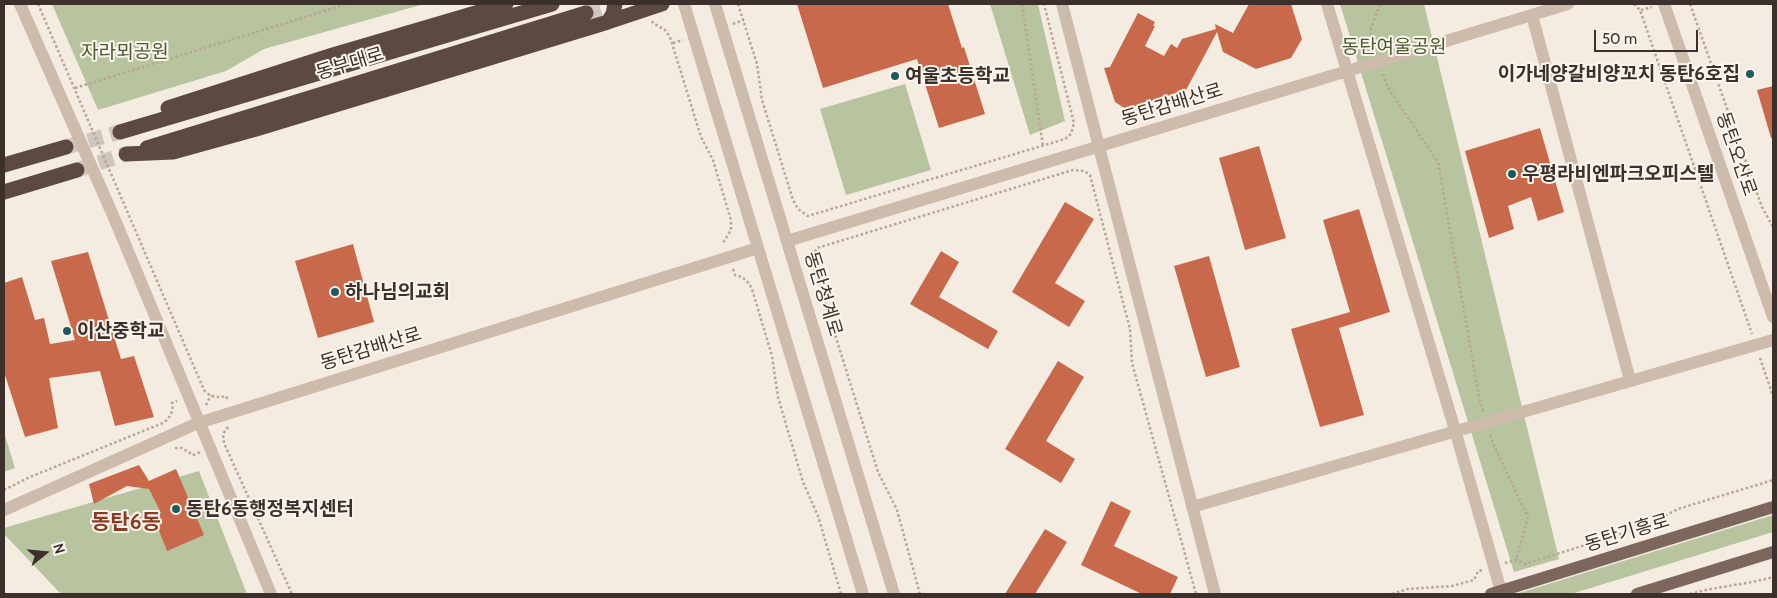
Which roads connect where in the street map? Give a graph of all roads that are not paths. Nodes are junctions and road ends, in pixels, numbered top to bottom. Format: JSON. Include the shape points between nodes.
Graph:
{"nodes":[{"id":1,"x":20,"y":4,"type":"edge"},
{"id":2,"x":506,"y":4,"type":"edge"},
{"id":3,"x":552,"y":4,"type":"edge"},
{"id":4,"x":615,"y":4,"type":"edge"},
{"id":5,"x":662,"y":4,"type":"edge"},
{"id":6,"x":684,"y":4,"type":"edge"},
{"id":7,"x":716,"y":4,"type":"edge"},
{"id":8,"x":1062,"y":4,"type":"edge"},
{"id":9,"x":1327,"y":4,"type":"edge"},
{"id":10,"x":1568,"y":4,"type":"edge"},
{"id":11,"x":1664,"y":4,"type":"edge"},
{"id":12,"x":586,"y":13,"type":"tunnel mouth"},
{"id":13,"x":1532,"y":15,"type":"junction"},
{"id":14,"x":608,"y":22,"type":"junction"},
{"id":15,"x":1347,"y":71,"type":"junction"},
{"id":16,"x":1099,"y":147,"type":"junction"},
{"id":17,"x":66,"y":148,"type":"tunnel mouth"},
{"id":18,"x":4,"y":165,"type":"edge"},
{"id":19,"x":77,"y":170,"type":"tunnel mouth"},
{"id":20,"x":4,"y":192,"type":"edge"},
{"id":21,"x":787,"y":241,"type":"junction"},
{"id":22,"x":758,"y":248,"type":"junction"},
{"id":23,"x":1773,"y":317,"type":"edge"},
{"id":24,"x":1773,"y":340,"type":"edge"},
{"id":25,"x":1630,"y":380,"type":"junction"},
{"id":26,"x":198,"y":422,"type":"junction"},
{"id":27,"x":1455,"y":430,"type":"junction"},
{"id":28,"x":1192,"y":507,"type":"junction"},
{"id":29,"x":1773,"y":507,"type":"edge"},
{"id":30,"x":4,"y":510,"type":"edge"},
{"id":31,"x":1773,"y":552,"type":"edge"},
{"id":32,"x":1496,"y":593,"type":"edge"},
{"id":33,"x":271,"y":594,"type":"edge"},
{"id":34,"x":863,"y":594,"type":"edge"},
{"id":35,"x":894,"y":594,"type":"edge"},
{"id":36,"x":1215,"y":594,"type":"edge"},
{"id":37,"x":1637,"y":594,"type":"edge"}],
"edges":[{"from":1,"to":26,"type":"street"},
{"from":2,"to":3,"type":"highway","name":"동부대로","via":[[242,83],[164,109],[120,132]]},
{"from":4,"to":14,"type":"highway"},
{"from":5,"to":14,"type":"highway"},
{"from":6,"to":22,"type":"street"},
{"from":7,"to":21,"type":"street","name":"동탄청계로"},
{"from":8,"to":16,"type":"street"},
{"from":9,"to":15,"type":"street"},
{"from":10,"to":13,"type":"street","name":"동탄감배산로"},
{"from":11,"to":23,"type":"street","name":"동탄오산로"},
{"from":12,"to":14,"type":"highway","name":"동부대로","via":[[126,154],[173,152]]},
{"from":13,"to":15,"type":"street","name":"동탄감배산로"},
{"from":13,"to":25,"type":"street"},
{"from":15,"to":16,"type":"street","name":"동탄감배산로"},
{"from":15,"to":27,"type":"street"},
{"from":16,"to":21,"type":"street","name":"동탄감배산로"},
{"from":16,"to":28,"type":"street"},
{"from":17,"to":18,"type":"highway"},
{"from":19,"to":20,"type":"highway"},
{"from":21,"to":35,"type":"street","name":"동탄청계로"},
{"from":22,"to":26,"type":"street","name":"동탄감배산로"},
{"from":22,"to":34,"type":"street"},
{"from":24,"to":25,"type":"street"},
{"from":25,"to":27,"type":"street"},
{"from":26,"to":30,"type":"street","name":"동탄감배산로"},
{"from":26,"to":33,"type":"street"},
{"from":27,"to":28,"type":"street"},
{"from":27,"to":32,"type":"street"},
{"from":28,"to":36,"type":"street"},
{"from":29,"to":32,"type":"main road","name":"동탄기흥로"},
{"from":31,"to":37,"type":"main road"}]}
